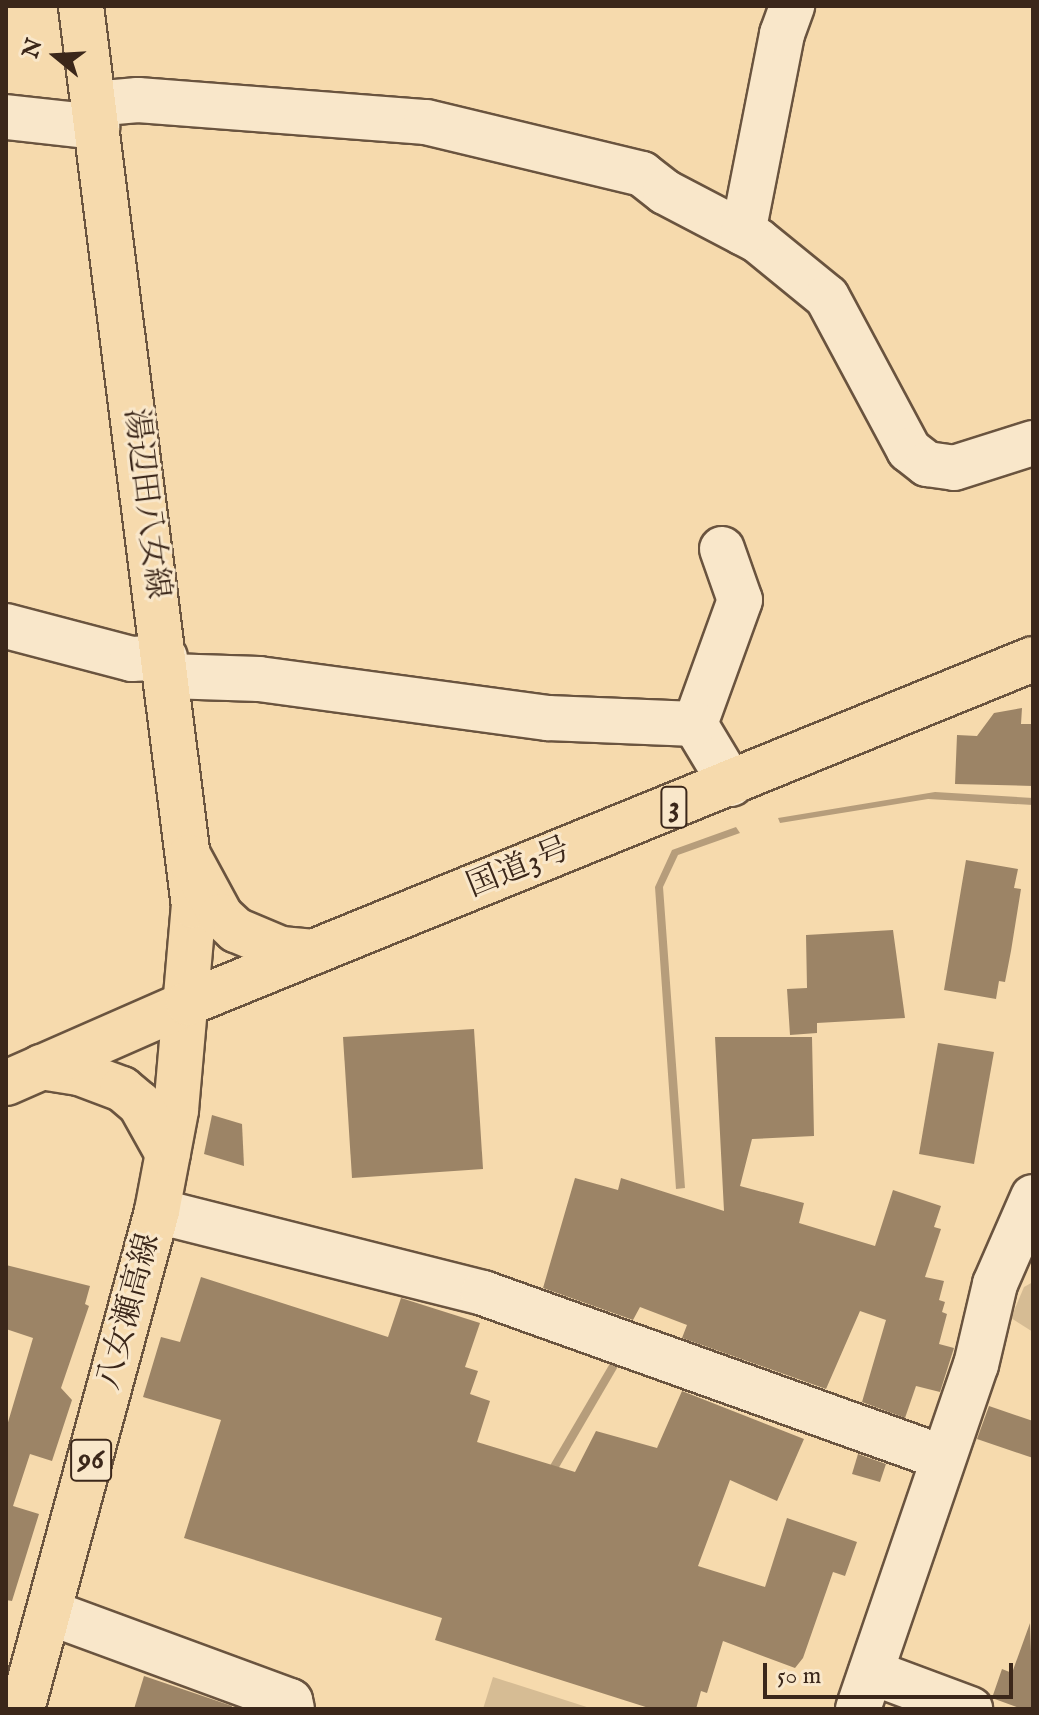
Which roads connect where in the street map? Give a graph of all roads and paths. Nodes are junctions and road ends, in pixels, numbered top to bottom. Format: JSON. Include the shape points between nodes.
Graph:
{"nodes":[{"id":1,"x":81,"y":6,"type":"edge"},
{"id":2,"x":792,"y":6,"type":"edge"},
{"id":3,"x":95,"y":116,"type":"junction"},
{"id":4,"x":6,"y":117,"type":"edge"},
{"id":5,"x":743,"y":233,"type":"junction"},
{"id":6,"x":1033,"y":443,"type":"edge"},
{"id":7,"x":722,"y":549,"type":"dead end"},
{"id":8,"x":6,"y":626,"type":"edge"},
{"id":9,"x":1033,"y":659,"type":"edge"},
{"id":10,"x":166,"y":666,"type":"junction"},
{"id":11,"x":695,"y":724,"type":"junction"},
{"id":12,"x":731,"y":784,"type":"junction"},
{"id":13,"x":189,"y":857,"type":"junction"},
{"id":14,"x":314,"y":952,"type":"junction"},
{"id":15,"x":188,"y":1003,"type":"junction"},
{"id":16,"x":24,"y":1075,"type":"edge"},
{"id":17,"x":168,"y":1154,"type":"junction"},
{"id":18,"x":1032,"y":1204,"type":"edge"},
{"id":19,"x":157,"y":1211,"type":"junction"},
{"id":20,"x":943,"y":1458,"type":"junction"},
{"id":21,"x":51,"y":1613,"type":"junction"},
{"id":22,"x":865,"y":1690,"type":"edge"},
{"id":23,"x":22,"y":1709,"type":"edge"},
{"id":24,"x":292,"y":1709,"type":"edge"},
{"id":25,"x":970,"y":1709,"type":"edge"}],
"edges":[{"from":1,"to":3,"type":"main road","name":"湯辺田八女線"},
{"from":2,"to":5,"type":"street"},
{"from":3,"to":4,"type":"street"},
{"from":3,"to":5,"type":"street","via":[[138,100],[426,122],[642,174]]},
{"from":3,"to":10,"type":"main road","name":"湯辺田八女線"},
{"from":5,"to":6,"type":"street","via":[[827,297],[909,450],[927,464],[954,468]]},
{"from":7,"to":11,"type":"street","via":[[740,600]]},
{"from":8,"to":10,"type":"street"},
{"from":9,"to":12,"type":"main road","name":"国道3号","number":"3"},
{"from":10,"to":11,"type":"street","via":[[548,718]]},
{"from":10,"to":13,"type":"main road","name":"湯辺田八女線"},
{"from":11,"to":12,"type":"street"},
{"from":12,"to":14,"type":"main road","name":"国道3号","number":"3"},
{"from":13,"to":14,"type":"main road","via":[[221,916],[236,930],[281,949]]},
{"from":13,"to":15,"type":"main road","name":"湯辺田八女線","via":[[194,906]]},
{"from":14,"to":15,"type":"main road","name":"国道3号","number":"3"},
{"from":15,"to":16,"type":"main road","name":"国道3号","number":"3"},
{"from":15,"to":17,"type":"main road","name":"八女瀬高線","number":"96"},
{"from":16,"to":17,"type":"main road","via":[[79,1073],[122,1089],[145,1111]]},
{"from":17,"to":19,"type":"main road","name":"八女瀬高線","number":"96"},
{"from":18,"to":20,"type":"street","via":[[995,1284],[976,1365]]},
{"from":19,"to":20,"type":"street","via":[[483,1293]]},
{"from":19,"to":21,"type":"main road","name":"八女瀬高線","number":"96"},
{"from":20,"to":22,"type":"street"},
{"from":21,"to":23,"type":"main road","name":"八女瀬高線","number":"96"},
{"from":21,"to":24,"type":"street","via":[[290,1701]]},
{"from":22,"to":25,"type":"street"}]}
